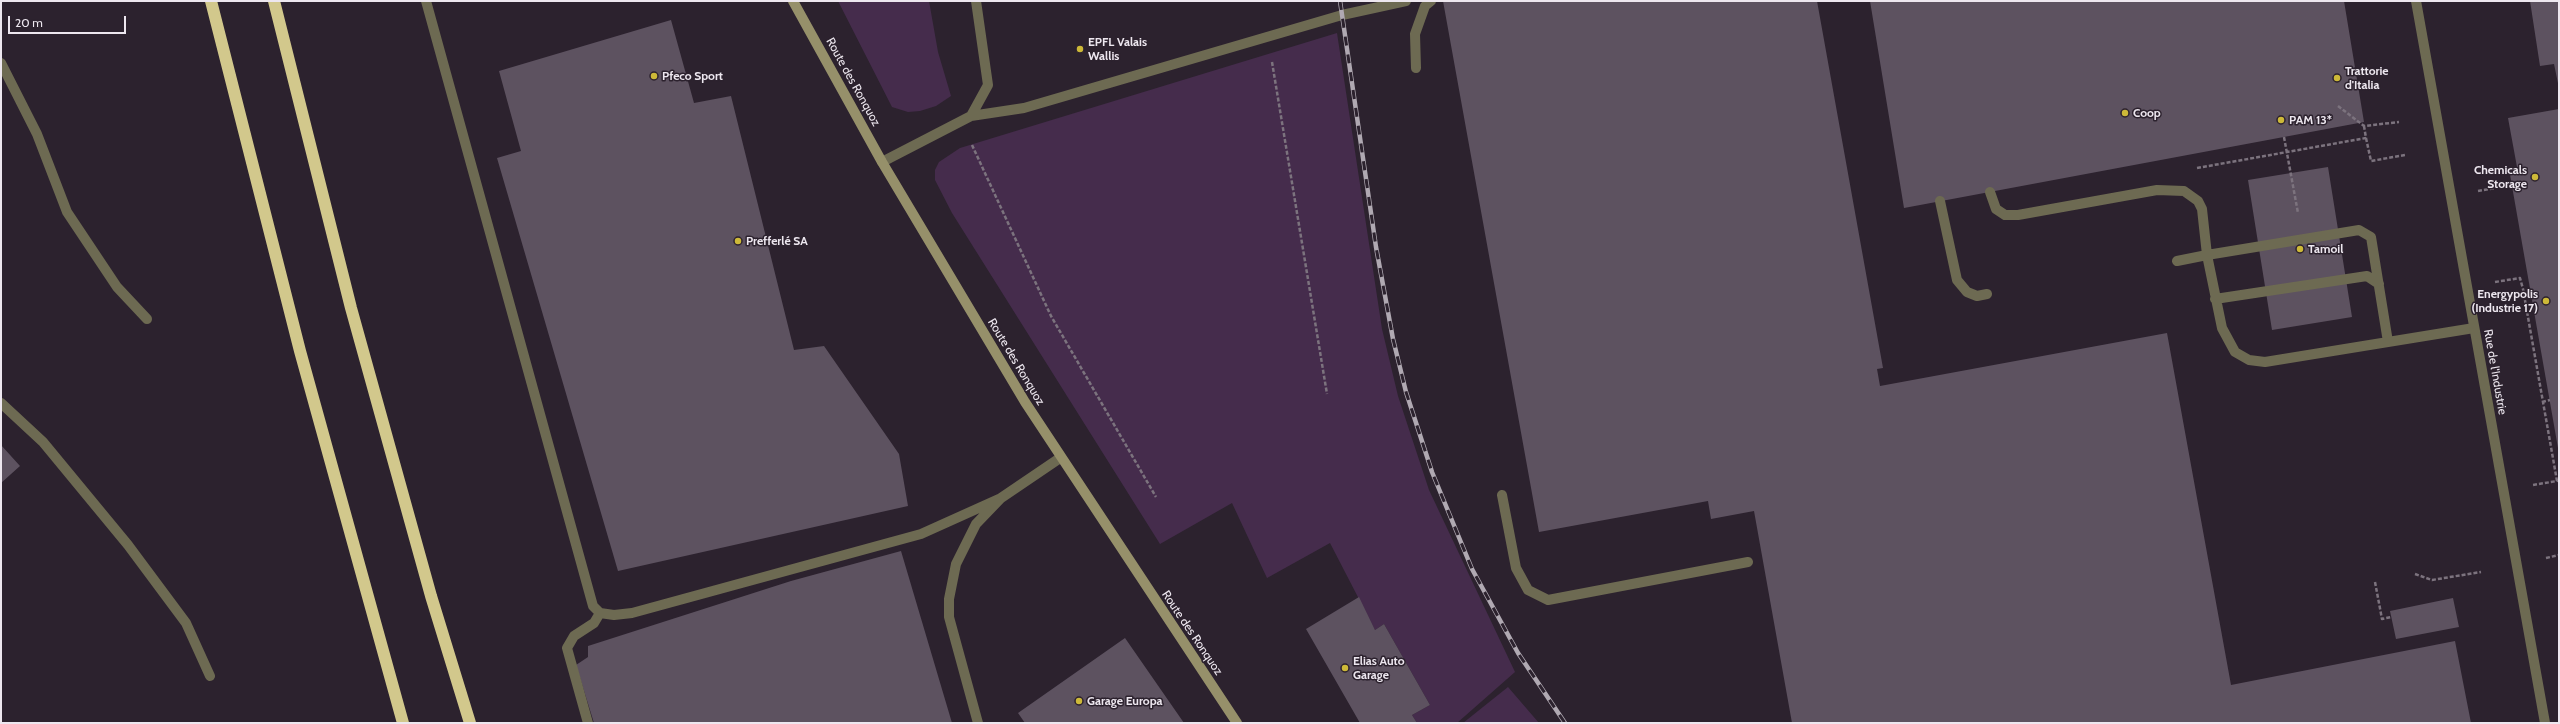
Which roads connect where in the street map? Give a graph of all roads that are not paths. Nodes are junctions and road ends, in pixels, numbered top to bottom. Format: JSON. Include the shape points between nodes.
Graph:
{"nodes":[{"id":1,"x":211,"y":1,"type":"edge"},
{"id":2,"x":274,"y":1,"type":"edge"},
{"id":3,"x":426,"y":1,"type":"edge"},
{"id":4,"x":793,"y":1,"type":"edge"},
{"id":5,"x":976,"y":1,"type":"edge"},
{"id":6,"x":1406,"y":1,"type":"edge"},
{"id":7,"x":1431,"y":1,"type":"edge"},
{"id":8,"x":2416,"y":1,"type":"edge"},
{"id":9,"x":1,"y":63,"type":"edge"},
{"id":10,"x":1416,"y":68,"type":"dead end"},
{"id":11,"x":971,"y":116,"type":"junction"},
{"id":12,"x":882,"y":162,"type":"junction"},
{"id":13,"x":1990,"y":192,"type":"dead end"},
{"id":14,"x":1940,"y":201,"type":"dead end"},
{"id":15,"x":2207,"y":255,"type":"junction"},
{"id":16,"x":2177,"y":262,"type":"dead end"},
{"id":17,"x":2379,"y":284,"type":"junction"},
{"id":18,"x":1987,"y":294,"type":"dead end"},
{"id":19,"x":2215,"y":299,"type":"junction"},
{"id":20,"x":147,"y":319,"type":"dead end"},
{"id":21,"x":2474,"y":328,"type":"junction"},
{"id":22,"x":2388,"y":342,"type":"junction"},
{"id":23,"x":1,"y":403,"type":"edge"},
{"id":24,"x":1060,"y":458,"type":"junction"},
{"id":25,"x":1502,"y":495,"type":"dead end"},
{"id":26,"x":1001,"y":498,"type":"junction"},
{"id":27,"x":1748,"y":562,"type":"dead end"},
{"id":28,"x":600,"y":613,"type":"junction"},
{"id":29,"x":210,"y":676,"type":"dead end"},
{"id":30,"x":403,"y":723,"type":"edge"},
{"id":31,"x":470,"y":723,"type":"edge"},
{"id":32,"x":588,"y":723,"type":"edge"},
{"id":33,"x":978,"y":723,"type":"edge"},
{"id":34,"x":1237,"y":723,"type":"edge"},
{"id":35,"x":2545,"y":723,"type":"edge"}],
"edges":[{"from":1,"to":30,"type":"highway","via":[[300,351]]},
{"from":2,"to":31,"type":"highway","via":[[351,308],[431,596]]},
{"from":3,"to":28,"type":"street","via":[[593,606]]},
{"from":4,"to":12,"type":"street","name":"Route des Ronquoz"},
{"from":5,"to":11,"type":"street","via":[[988,85]]},
{"from":6,"to":11,"type":"street","via":[[1342,15],[1024,108]]},
{"from":7,"to":10,"type":"street","via":[[1425,6],[1414,34]]},
{"from":8,"to":21,"type":"street","name":"Rue de l'Industrie"},
{"from":9,"to":20,"type":"street","via":[[37,134],[67,212],[117,287]]},
{"from":11,"to":12,"type":"street"},
{"from":12,"to":24,"type":"street","name":"Route des Ronquoz"},
{"from":13,"to":15,"type":"street","via":[[1996,209],[2005,215],[2018,215],[2158,190],[2184,191],[2198,201],[2202,209]]},
{"from":14,"to":18,"type":"street","via":[[1957,280],[1966,292],[1977,296]]},
{"from":15,"to":16,"type":"street"},
{"from":15,"to":17,"type":"street","via":[[2359,230],[2371,237]]},
{"from":15,"to":19,"type":"street"},
{"from":17,"to":19,"type":"street","via":[[2368,276]]},
{"from":17,"to":22,"type":"street"},
{"from":19,"to":22,"type":"street","via":[[2222,328],[2229,343],[2235,352],[2249,360],[2265,362]]},
{"from":21,"to":22,"type":"street"},
{"from":21,"to":35,"type":"street","name":"Rue de l'Industrie"},
{"from":23,"to":29,"type":"street","via":[[43,442],[128,545],[186,623]]},
{"from":24,"to":26,"type":"street"},
{"from":24,"to":34,"type":"street","name":"Route des Ronquoz"},
{"from":25,"to":27,"type":"street","via":[[1516,568],[1528,590],[1548,600]]},
{"from":26,"to":28,"type":"street","via":[[921,534],[632,613]]},
{"from":26,"to":33,"type":"street","via":[[973,531],[956,564],[949,599],[949,617]]},
{"from":28,"to":32,"type":"street","via":[[594,623],[574,636],[567,648]]}]}
